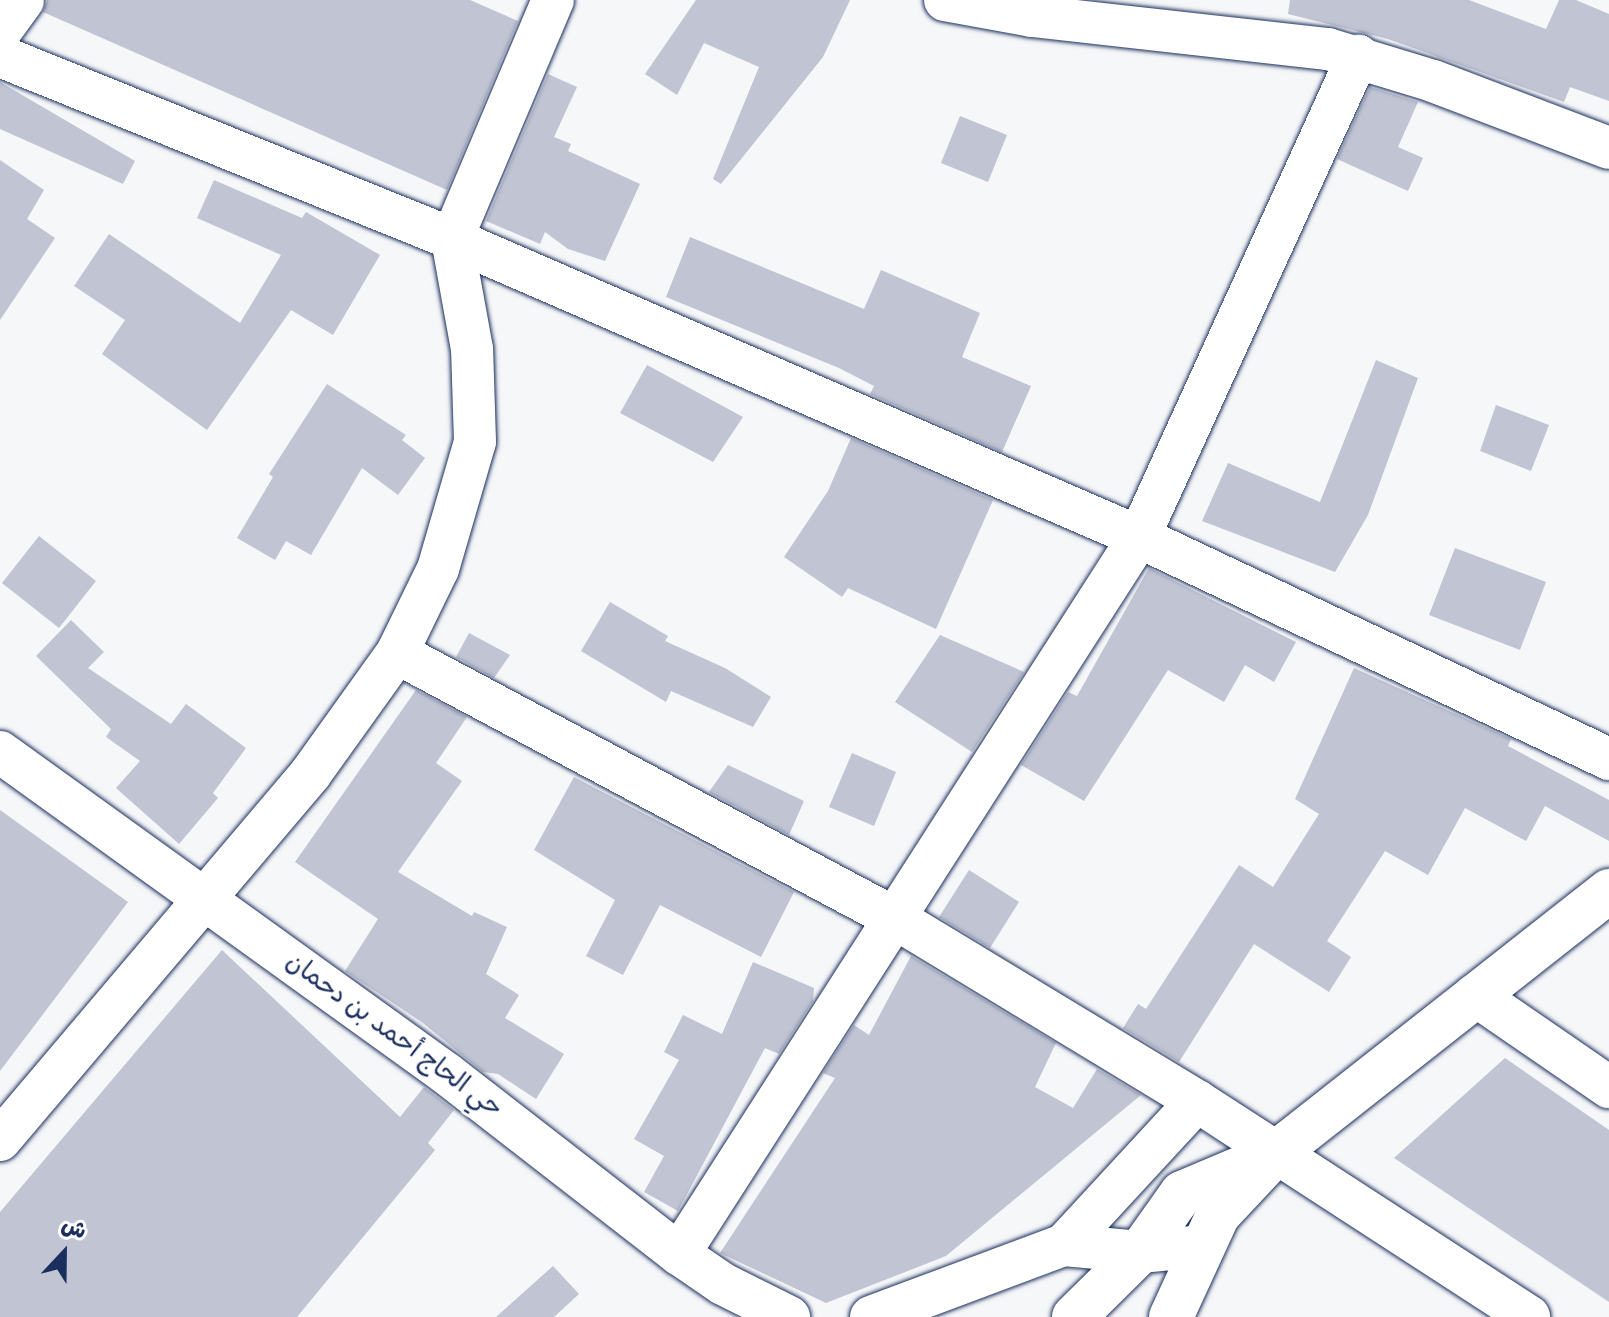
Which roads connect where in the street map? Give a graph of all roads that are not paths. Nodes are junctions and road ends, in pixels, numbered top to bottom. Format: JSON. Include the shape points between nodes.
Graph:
{"nodes":[{"id":1,"x":23,"y":0,"type":"edge"},
{"id":2,"x":945,"y":0,"type":"edge"},
{"id":3,"x":540,"y":4,"type":"edge"},
{"id":4,"x":0,"y":32,"type":"edge"},
{"id":5,"x":0,"y":56,"type":"edge"},
{"id":6,"x":1358,"y":56,"type":"junction"},
{"id":7,"x":1609,"y":148,"type":"edge"},
{"id":8,"x":452,"y":239,"type":"junction"},
{"id":9,"x":1139,"y":537,"type":"junction"},
{"id":10,"x":397,"y":653,"type":"junction"},
{"id":11,"x":0,"y":752,"type":"edge"},
{"id":12,"x":1609,"y":759,"type":"edge"},
{"id":13,"x":1609,"y":891,"type":"edge"},
{"id":14,"x":206,"y":899,"type":"junction"},
{"id":15,"x":898,"y":920,"type":"junction"},
{"id":16,"x":1475,"y":995,"type":"junction"},
{"id":17,"x":1609,"y":1087,"type":"edge"},
{"id":18,"x":1197,"y":1101,"type":"junction"},
{"id":19,"x":0,"y":1140,"type":"edge"},
{"id":20,"x":1276,"y":1153,"type":"junction"},
{"id":21,"x":1064,"y":1245,"type":"junction"},
{"id":22,"x":1202,"y":1246,"type":"junction"},
{"id":23,"x":1140,"y":1252,"type":"junction"},
{"id":24,"x":679,"y":1254,"type":"junction"},
{"id":25,"x":789,"y":1317,"type":"edge"},
{"id":26,"x":871,"y":1317,"type":"edge"},
{"id":27,"x":1074,"y":1317,"type":"edge"},
{"id":28,"x":1171,"y":1317,"type":"edge"},
{"id":29,"x":1529,"y":1317,"type":"edge"}],
"edges":[{"from":1,"to":4,"type":"street"},
{"from":2,"to":6,"type":"street","via":[[1032,16],[1281,42]]},
{"from":3,"to":8,"type":"street"},
{"from":5,"to":8,"type":"street"},
{"from":6,"to":7,"type":"street"},
{"from":6,"to":9,"type":"street"},
{"from":8,"to":9,"type":"street"},
{"from":8,"to":10,"type":"street","via":[[472,349],[475,442],[438,569]]},
{"from":9,"to":12,"type":"street"},
{"from":9,"to":15,"type":"street"},
{"from":10,"to":14,"type":"street","via":[[311,773]]},
{"from":10,"to":15,"type":"street"},
{"from":11,"to":14,"type":"street","name":"حي الحاج أحمد بن دحمان"},
{"from":13,"to":16,"type":"street"},
{"from":14,"to":19,"type":"street"},
{"from":14,"to":24,"type":"street","name":"حي الحاج أحمد بن دحمان","via":[[447,1074]]},
{"from":15,"to":18,"type":"street"},
{"from":15,"to":24,"type":"street"},
{"from":16,"to":17,"type":"street"},
{"from":16,"to":20,"type":"street"},
{"from":18,"to":20,"type":"street"},
{"from":18,"to":21,"type":"street"},
{"from":20,"to":22,"type":"street","via":[[1218,1215]]},
{"from":20,"to":23,"type":"street","via":[[1182,1193]]},
{"from":20,"to":29,"type":"street"},
{"from":21,"to":23,"type":"street"},
{"from":21,"to":26,"type":"street"},
{"from":22,"to":23,"type":"street"},
{"from":22,"to":28,"type":"street"},
{"from":23,"to":27,"type":"street"},
{"from":24,"to":25,"type":"street","name":"حي الحاج أحمد بن دحمان","via":[[723,1284]]}]}
